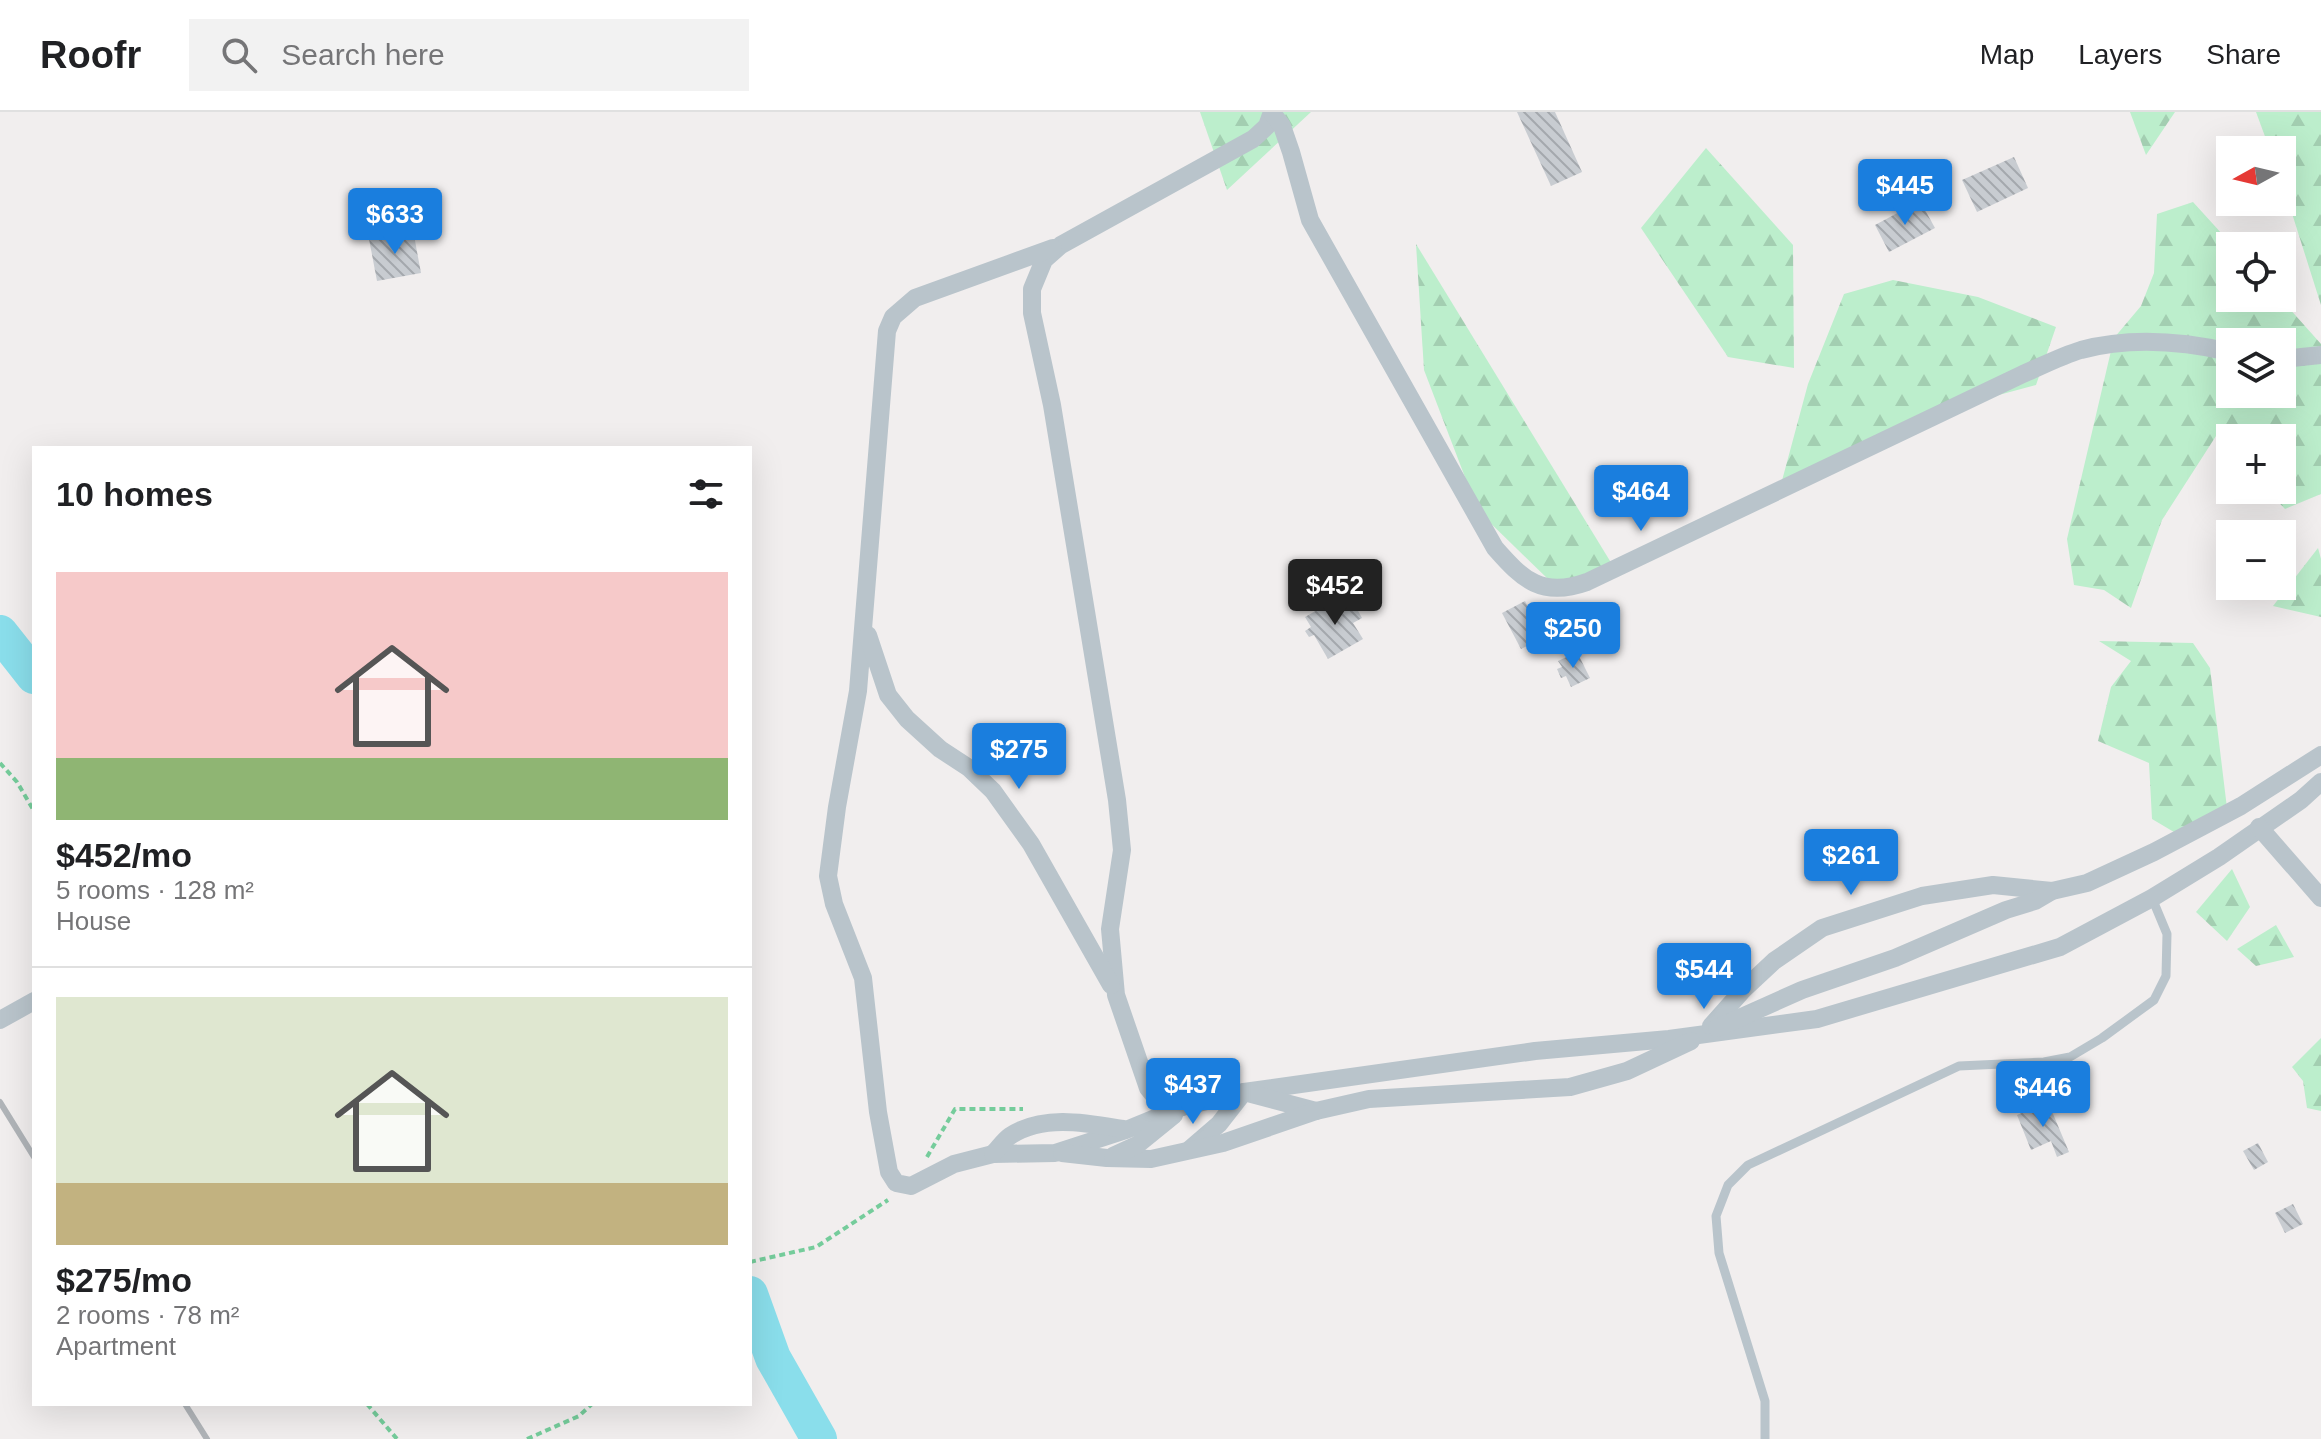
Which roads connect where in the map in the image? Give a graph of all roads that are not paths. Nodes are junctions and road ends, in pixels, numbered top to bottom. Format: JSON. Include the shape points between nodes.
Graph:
{"nodes":[{"id":1,"x":1272,"y":113,"type":"edge"},
{"id":2,"x":1061,"y":245,"type":"junction"},
{"id":3,"x":2216,"y":349,"type":"edge"},
{"id":4,"x":2321,"y":355,"type":"edge"},
{"id":5,"x":2296,"y":358,"type":"edge"},
{"id":6,"x":865,"y":625,"type":"junction"},
{"id":7,"x":2321,"y":755,"type":"edge"},
{"id":8,"x":2321,"y":782,"type":"edge"},
{"id":9,"x":2259,"y":827,"type":"junction"},
{"id":10,"x":2052,"y":891,"type":"junction"},
{"id":11,"x":2152,"y":898,"type":"junction"},
{"id":12,"x":2321,"y":898,"type":"edge"},
{"id":13,"x":1116,"y":995,"type":"junction"},
{"id":14,"x":32,"y":1002,"type":"edge"},
{"id":15,"x":0,"y":1020,"type":"edge"},
{"id":16,"x":1703,"y":1034,"type":"junction"},
{"id":17,"x":1244,"y":1092,"type":"junction"},
{"id":18,"x":1182,"y":1107,"type":"junction"},
{"id":19,"x":1316,"y":1111,"type":"junction"},
{"id":20,"x":1126,"y":1130,"type":"junction"},
{"id":21,"x":1188,"y":1151,"type":"junction"},
{"id":22,"x":1055,"y":1153,"type":"junction"},
{"id":23,"x":993,"y":1154,"type":"junction"},
{"id":24,"x":1107,"y":1158,"type":"junction"},
{"id":25,"x":1765,"y":1439,"type":"edge"}],
"edges":[{"from":1,"to":2,"type":"street","via":[[1253,139]]},
{"from":1,"to":3,"type":"street","via":[[1282,126],[1310,220],[1495,548],[1530,583],[1548,588],[1587,582],[2070,354],[2147,342]]},
{"from":2,"to":6,"type":"street","via":[[915,298],[893,317],[884,349]]},
{"from":2,"to":13,"type":"street","via":[[1044,260],[1032,289],[1032,313],[1117,800],[1122,850],[1110,929]]},
{"from":4,"to":5,"type":"street"},
{"from":6,"to":13,"type":"street","via":[[888,695],[907,719],[993,791],[1031,844]]},
{"from":6,"to":23,"type":"street","via":[[828,876],[863,978],[889,1172],[896,1183],[911,1186],[954,1164]]},
{"from":7,"to":10,"type":"street","via":[[2154,852],[2087,883]]},
{"from":8,"to":9,"type":"street"},
{"from":9,"to":11,"type":"street"},
{"from":9,"to":12,"type":"street"},
{"from":10,"to":16,"type":"street"},
{"from":10,"to":16,"type":"street","via":[[1993,885],[1922,896],[1822,928],[1774,961]]},
{"from":11,"to":16,"type":"street","via":[[2060,947],[1817,1019]]},
{"from":11,"to":25,"type":"lane","via":[[2167,934],[2166,976],[2154,1000],[2102,1038],[2070,1057],[1959,1066],[1748,1165],[1728,1185],[1716,1216],[1719,1253],[1765,1401]]},
{"from":13,"to":18,"type":"street","via":[[1148,1088],[1161,1104]]},
{"from":14,"to":15,"type":"street"},
{"from":16,"to":17,"type":"street","via":[[1535,1051]]},
{"from":16,"to":19,"type":"street","via":[[1627,1071],[1570,1087],[1369,1099]]},
{"from":17,"to":18,"type":"street"},
{"from":17,"to":19,"type":"street"},
{"from":17,"to":21,"type":"street"},
{"from":18,"to":20,"type":"street"},
{"from":18,"to":24,"type":"street","via":[[1137,1145]]},
{"from":19,"to":21,"type":"street"},
{"from":20,"to":22,"type":"street"},
{"from":20,"to":23,"type":"street","via":[[1063,1122],[1034,1125],[1009,1136]]},
{"from":21,"to":24,"type":"street","via":[[1151,1159]]},
{"from":22,"to":23,"type":"street"},
{"from":22,"to":24,"type":"street"}]}
